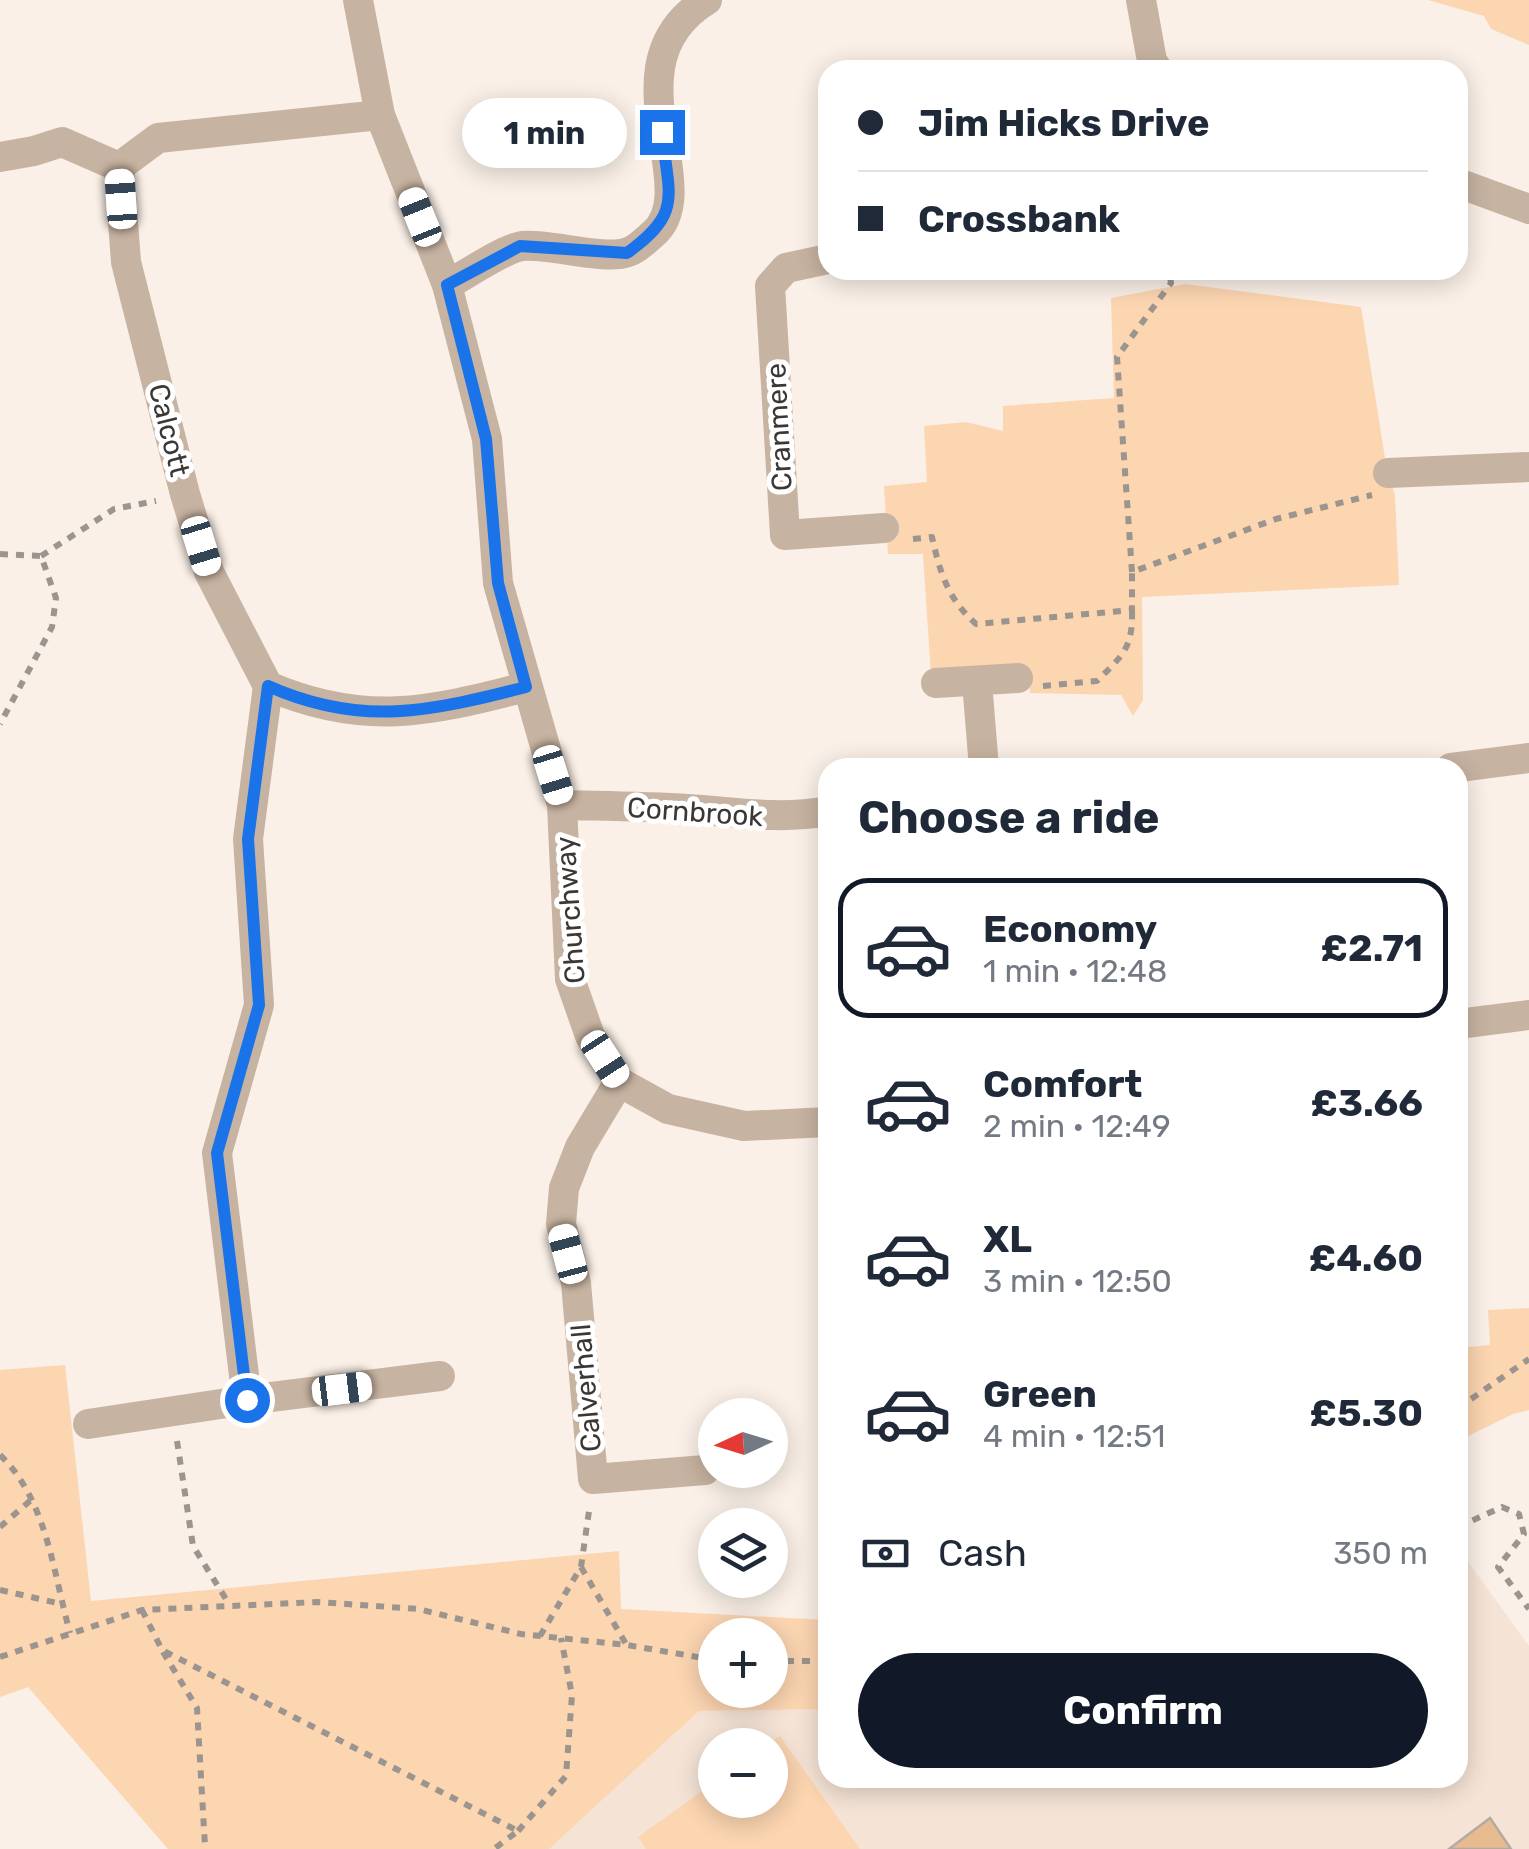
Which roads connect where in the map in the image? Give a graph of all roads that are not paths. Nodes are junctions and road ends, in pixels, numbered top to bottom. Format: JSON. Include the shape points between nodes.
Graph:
{"nodes":[{"id":1,"x":358,"y":0,"type":"edge"},
{"id":2,"x":707,"y":0,"type":"edge"},
{"id":3,"x":1141,"y":0,"type":"edge"},
{"id":4,"x":1152,"y":60,"type":"edge"},
{"id":5,"x":380,"y":115,"type":"junction"},
{"id":6,"x":0,"y":157,"type":"edge"},
{"id":7,"x":119,"y":167,"type":"junction"},
{"id":8,"x":1468,"y":187,"type":"edge"},
{"id":9,"x":1529,"y":209,"type":"edge"},
{"id":10,"x":818,"y":261,"type":"edge"},
{"id":11,"x":447,"y":285,"type":"junction"},
{"id":12,"x":1529,"y":467,"type":"edge"},
{"id":13,"x":1388,"y":473,"type":"road end"},
{"id":14,"x":884,"y":528,"type":"road end"},
{"id":15,"x":1018,"y":678,"type":"road end"},
{"id":16,"x":976,"y":682,"type":"junction"},
{"id":17,"x":936,"y":683,"type":"dead end"},
{"id":18,"x":268,"y":686,"type":"junction"},
{"id":19,"x":526,"y":687,"type":"junction"},
{"id":20,"x":983,"y":758,"type":"edge"},
{"id":21,"x":1529,"y":758,"type":"edge"},
{"id":22,"x":1468,"y":766,"type":"edge"},
{"id":23,"x":562,"y":805,"type":"junction"},
{"id":24,"x":818,"y":813,"type":"edge"},
{"id":25,"x":1529,"y":1016,"type":"edge"},
{"id":26,"x":1468,"y":1023,"type":"edge"},
{"id":27,"x":620,"y":1082,"type":"junction"},
{"id":28,"x":818,"y":1122,"type":"edge"},
{"id":29,"x":440,"y":1376,"type":"dead end"},
{"id":30,"x":247,"y":1400,"type":"junction"},
{"id":31,"x":88,"y":1424,"type":"dead end"},
{"id":32,"x":698,"y":1470,"type":"edge"}],
"edges":[{"from":1,"to":5,"type":"street","name":"Churchway"},
{"from":2,"to":11,"type":"street","via":[[686,13],[659,58],[670,209],[657,232],[627,253],[520,246]]},
{"from":3,"to":4,"type":"street"},
{"from":5,"to":7,"type":"street","via":[[158,138]]},
{"from":5,"to":11,"type":"street","name":"Churchway"},
{"from":6,"to":7,"type":"street","via":[[62,142]]},
{"from":7,"to":18,"type":"street","name":"Calcott","via":[[126,262],[185,494],[209,572]]},
{"from":8,"to":9,"type":"street"},
{"from":10,"to":14,"type":"street","name":"Cranmere","via":[[786,268],[770,286],[785,536]]},
{"from":11,"to":19,"type":"street","name":"Churchway","via":[[486,439],[498,583]]},
{"from":12,"to":13,"type":"street"},
{"from":15,"to":16,"type":"street"},
{"from":16,"to":17,"type":"street"},
{"from":16,"to":20,"type":"street"},
{"from":18,"to":19,"type":"street","via":[[348,711],[431,711]]},
{"from":18,"to":30,"type":"street","via":[[248,839],[259,1005],[217,1153]]},
{"from":19,"to":23,"type":"street","name":"Churchway"},
{"from":21,"to":22,"type":"street"},
{"from":23,"to":24,"type":"street","name":"Cornbrook","via":[[750,817]]},
{"from":23,"to":27,"type":"street","name":"Churchway","via":[[570,978],[590,1036]]},
{"from":25,"to":26,"type":"street"},
{"from":27,"to":28,"type":"street","name":"Churchway","via":[[668,1109],[744,1126]]},
{"from":27,"to":32,"type":"street","name":"Calverhall","via":[[580,1147],[564,1188],[560,1224],[576,1283],[593,1478]]},
{"from":29,"to":30,"type":"street"},
{"from":30,"to":31,"type":"street"}]}
